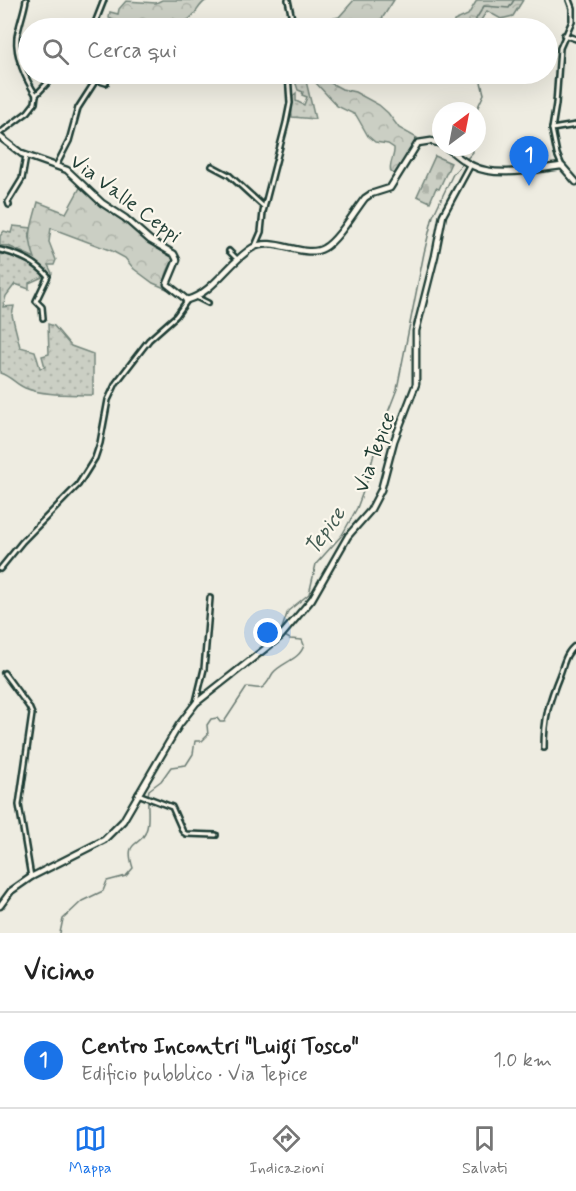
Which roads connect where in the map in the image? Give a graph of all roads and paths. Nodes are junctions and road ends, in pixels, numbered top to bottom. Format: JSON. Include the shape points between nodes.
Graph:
{"nodes":[{"id":1,"x":26,"y":0,"type":"edge"},
{"id":2,"x":104,"y":0,"type":"edge"},
{"id":3,"x":288,"y":0,"type":"edge"},
{"id":4,"x":570,"y":1,"type":"edge"},
{"id":5,"x":22,"y":18,"type":"edge"},
{"id":6,"x":97,"y":18,"type":"edge"},
{"id":7,"x":291,"y":18,"type":"edge"},
{"id":8,"x":574,"y":21,"type":"edge"},
{"id":9,"x":564,"y":35,"type":"junction"},
{"id":10,"x":576,"y":39,"type":"edge"},
{"id":11,"x":558,"y":76,"type":"edge"},
{"id":12,"x":29,"y":84,"type":"edge"},
{"id":13,"x":46,"y":84,"type":"edge"},
{"id":14,"x":93,"y":84,"type":"edge"},
{"id":15,"x":289,"y":84,"type":"edge"},
{"id":16,"x":557,"y":84,"type":"edge"},
{"id":17,"x":36,"y":95,"type":"junction"},
{"id":18,"x":576,"y":125,"type":"edge"},
{"id":19,"x":552,"y":129,"type":"junction"},
{"id":20,"x":0,"y":135,"type":"edge"},
{"id":21,"x":432,"y":141,"type":"edge"},
{"id":22,"x":26,"y":154,"type":"junction"},
{"id":23,"x":458,"y":156,"type":"edge"},
{"id":24,"x":469,"y":164,"type":"junction"},
{"id":25,"x":56,"y":166,"type":"junction"},
{"id":26,"x":212,"y":166,"type":"dead end"},
{"id":27,"x":562,"y":166,"type":"junction"},
{"id":28,"x":576,"y":182,"type":"edge"},
{"id":29,"x":9,"y":205,"type":"dead end"},
{"id":30,"x":264,"y":207,"type":"junction"},
{"id":31,"x":255,"y":246,"type":"junction"},
{"id":32,"x":0,"y":250,"type":"edge"},
{"id":33,"x":229,"y":251,"type":"dead end"},
{"id":34,"x":237,"y":260,"type":"junction"},
{"id":35,"x":196,"y":297,"type":"junction"},
{"id":36,"x":185,"y":300,"type":"junction"},
{"id":37,"x":208,"y":303,"type":"dead end"},
{"id":38,"x":43,"y":318,"type":"dead end"},
{"id":39,"x":0,"y":568,"type":"edge"},
{"id":40,"x":210,"y":598,"type":"dead end"},
{"id":41,"x":576,"y":645,"type":"edge"},
{"id":42,"x":4,"y":673,"type":"dead end"},
{"id":43,"x":196,"y":703,"type":"junction"},
{"id":44,"x":544,"y":748,"type":"dead end"},
{"id":45,"x":138,"y":794,"type":"junction"},
{"id":46,"x":216,"y":834,"type":"dead end"},
{"id":47,"x":31,"y":877,"type":"junction"},
{"id":48,"x":0,"y":906,"type":"edge"}],
"edges":[{"from":1,"to":5,"type":"street"},
{"from":2,"to":6,"type":"street"},
{"from":3,"to":7,"type":"street"},
{"from":4,"to":8,"type":"street"},
{"from":8,"to":9,"type":"street"},
{"from":9,"to":10,"type":"street"},
{"from":9,"to":11,"type":"street"},
{"from":12,"to":17,"type":"street"},
{"from":13,"to":17,"type":"street"},
{"from":14,"to":25,"type":"street","via":[[78,108],[69,141]]},
{"from":15,"to":30,"type":"street","via":[[290,103]]},
{"from":16,"to":19,"type":"street"},
{"from":17,"to":20,"type":"street","via":[[28,112]]},
{"from":18,"to":19,"type":"street"},
{"from":19,"to":27,"type":"street"},
{"from":20,"to":22,"type":"street","name":"Via Valle Ceppi","via":[[15,150]]},
{"from":21,"to":31,"type":"street","via":[[418,143],[390,188],[365,198],[325,248],[314,251]]},
{"from":22,"to":25,"type":"street","name":"Via Valle Ceppi"},
{"from":22,"to":29,"type":"street","via":[[22,179]]},
{"from":23,"to":24,"type":"street"},
{"from":24,"to":27,"type":"street","via":[[494,172]]},
{"from":24,"to":43,"type":"street","name":"Via Tepice","via":[[441,222],[416,331],[416,384],[394,441],[381,490],[370,511],[348,536],[312,599],[280,637]]},
{"from":25,"to":36,"type":"street","name":"Via Valle Ceppi","via":[[67,170],[102,203],[174,254],[177,260],[167,284]]},
{"from":26,"to":30,"type":"street","via":[[229,175]]},
{"from":27,"to":28,"type":"street"},
{"from":30,"to":31,"type":"street"},
{"from":31,"to":34,"type":"street"},
{"from":32,"to":38,"type":"street","via":[[39,266],[48,276],[36,301],[42,307]]},
{"from":33,"to":34,"type":"street"},
{"from":34,"to":35,"type":"street"},
{"from":35,"to":36,"type":"street"},
{"from":35,"to":37,"type":"street"},
{"from":36,"to":39,"type":"street","via":[[177,316],[153,336],[110,394],[100,443],[89,470],[70,496]]},
{"from":40,"to":43,"type":"street","via":[[204,669]]},
{"from":41,"to":44,"type":"street","via":[[565,659],[552,692],[545,717]]},
{"from":42,"to":47,"type":"street","via":[[32,714],[19,806]]},
{"from":43,"to":45,"type":"street","name":"Via Tepice"},
{"from":45,"to":46,"type":"street","via":[[172,807],[186,834]]},
{"from":45,"to":47,"type":"street","name":"Via Tepice","via":[[123,821],[104,840]]},
{"from":47,"to":48,"type":"street","name":"Via Tepice","via":[[11,891]]}]}
